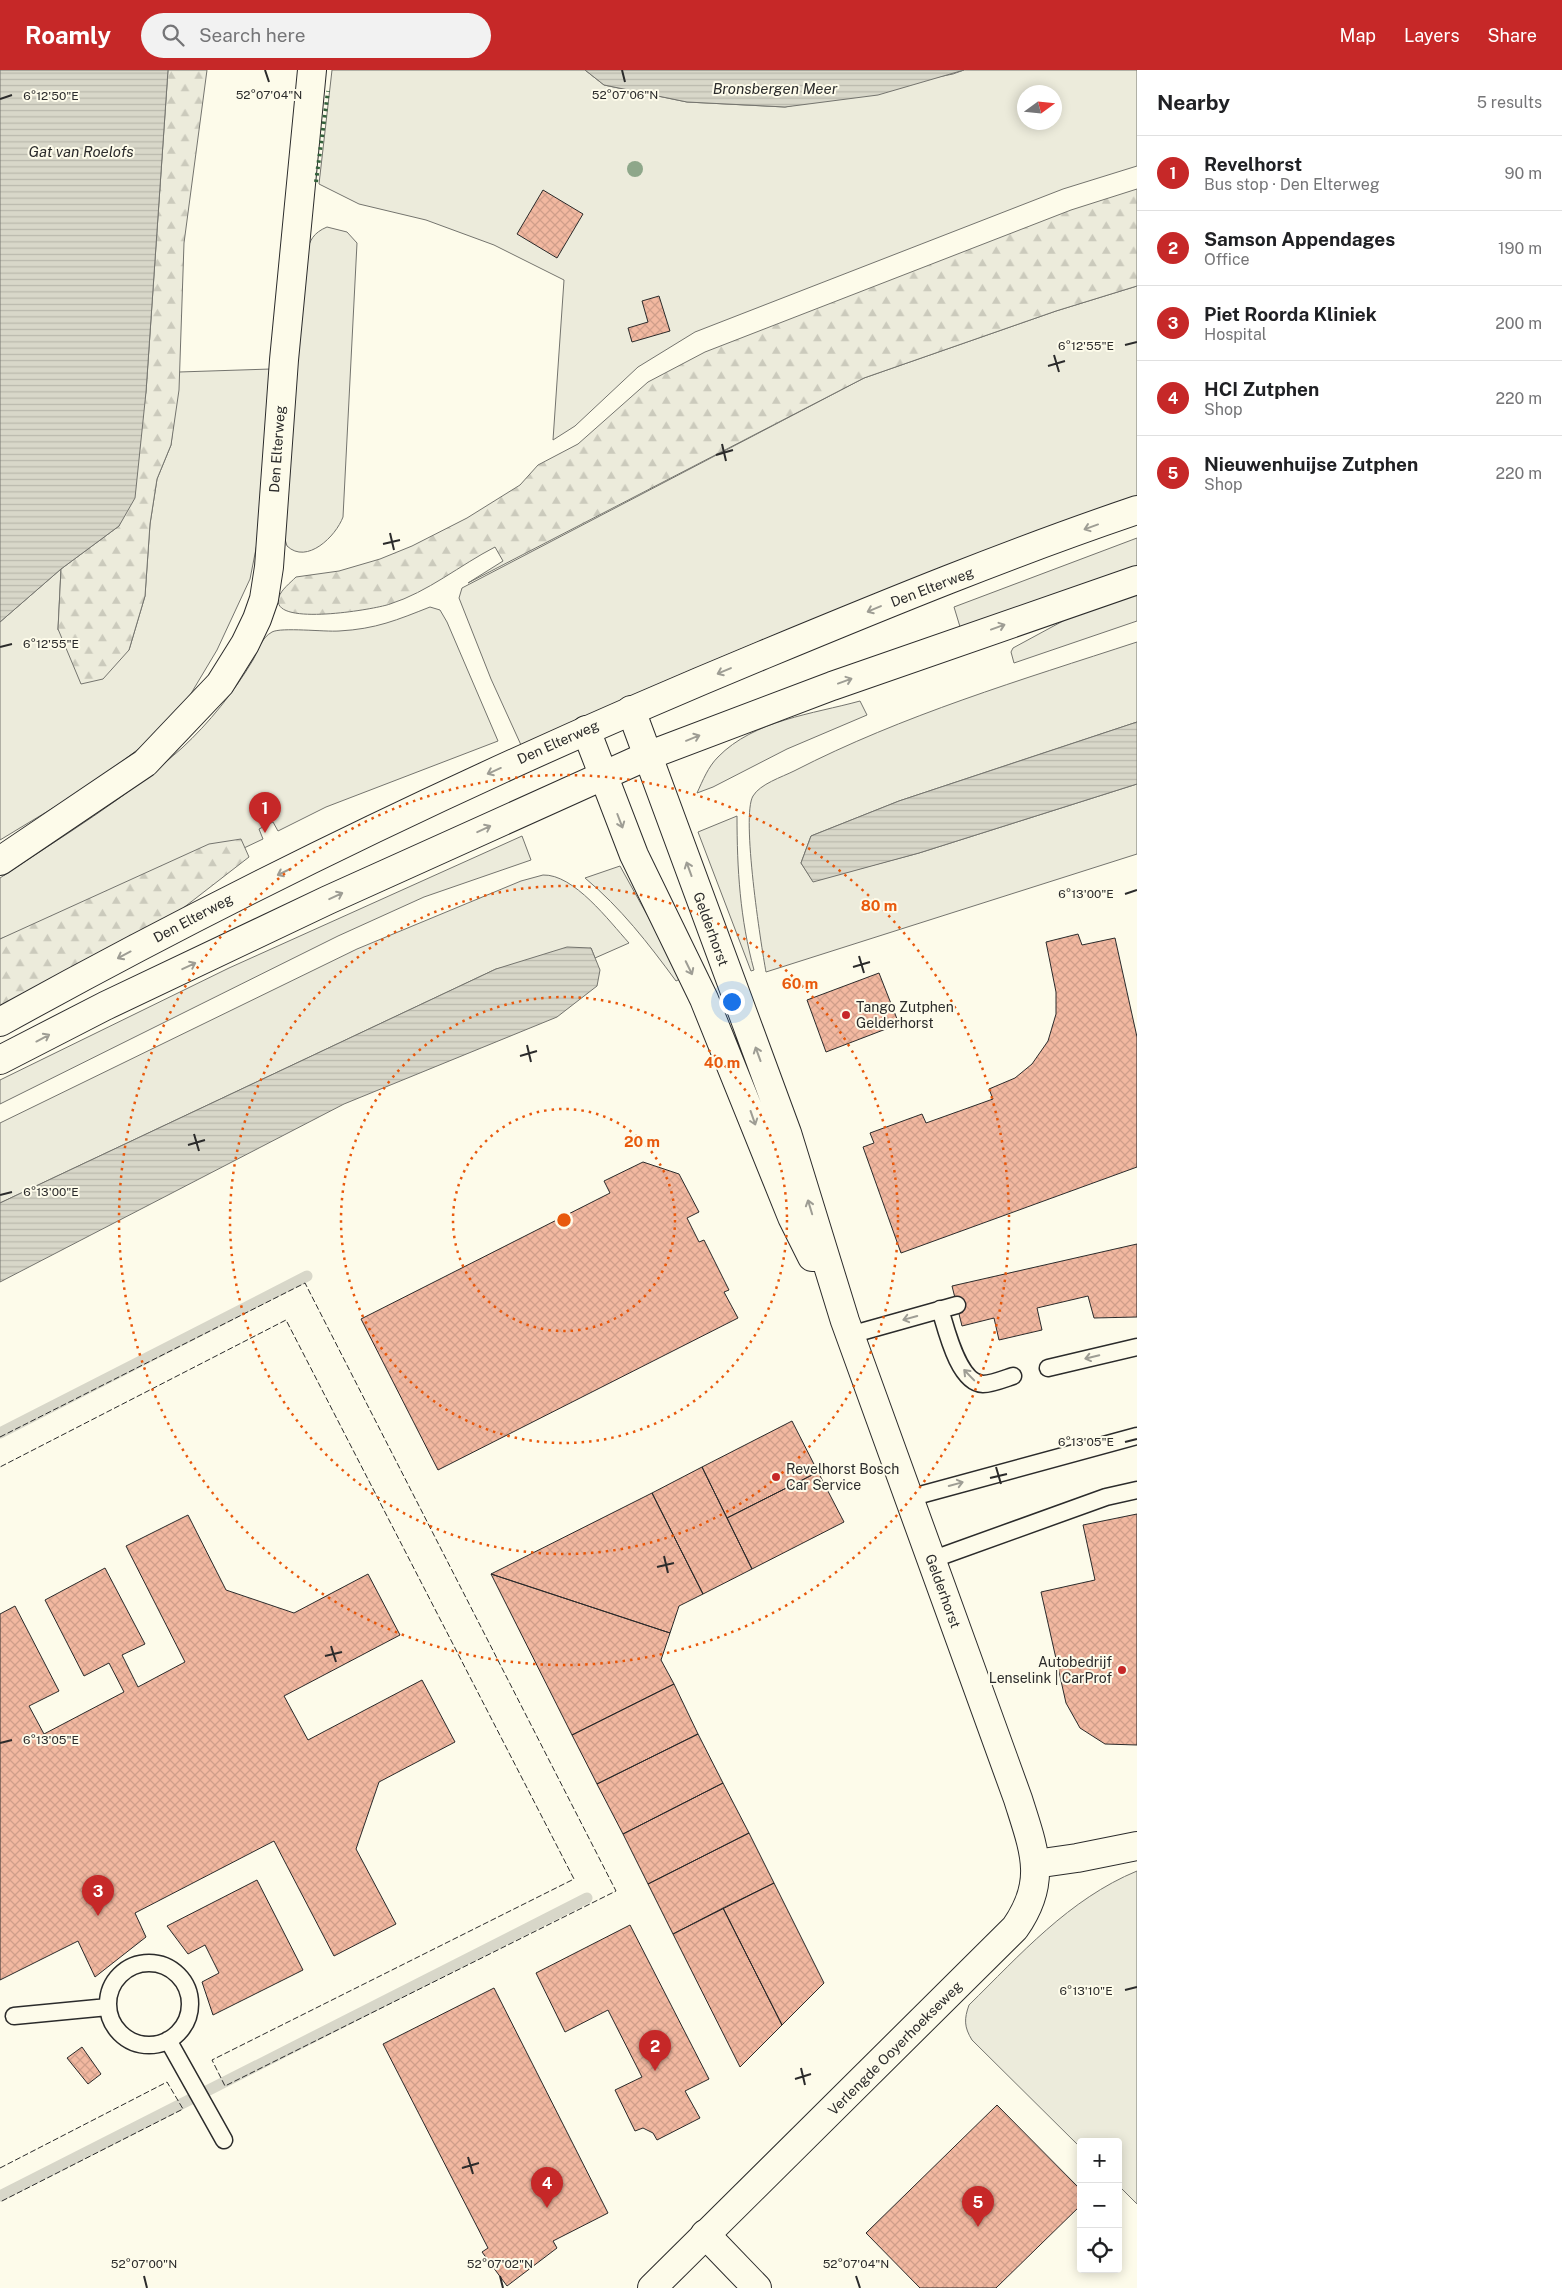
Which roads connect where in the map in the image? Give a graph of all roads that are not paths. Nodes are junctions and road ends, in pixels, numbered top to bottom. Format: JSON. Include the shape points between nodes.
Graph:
{"nodes":[{"id":1,"x":312,"y":70,"type":"edge"},
{"id":2,"x":1137,"y":510,"type":"edge"},
{"id":3,"x":1137,"y":580,"type":"edge"},
{"id":4,"x":631,"y":710,"type":"junction"},
{"id":5,"x":586,"y":730,"type":"junction"},
{"id":6,"x":648,"y":756,"type":"junction"},
{"id":7,"x":603,"y":775,"type":"junction"},
{"id":8,"x":0,"y":861,"type":"edge"},
{"id":9,"x":0,"y":1022,"type":"edge"},
{"id":10,"x":0,"y":1060,"type":"edge"},
{"id":11,"x":957,"y":1305,"type":"dead end"},
{"id":12,"x":940,"y":1309,"type":"junction"},
{"id":13,"x":848,"y":1328,"type":"junction"},
{"id":14,"x":1137,"y":1347,"type":"edge"},
{"id":15,"x":1048,"y":1368,"type":"dead end"},
{"id":16,"x":1013,"y":1376,"type":"dead end"},
{"id":17,"x":1137,"y":1436,"type":"edge"},
{"id":18,"x":1137,"y":1490,"type":"edge"},
{"id":19,"x":909,"y":1498,"type":"junction"},
{"id":20,"x":932,"y":1560,"type":"junction"},
{"id":21,"x":1137,"y":1846,"type":"edge"},
{"id":22,"x":1035,"y":1864,"type":"junction"},
{"id":23,"x":108,"y":2007,"type":"junction"},
{"id":24,"x":14,"y":2016,"type":"dead end"},
{"id":25,"x":168,"y":2040,"type":"junction"},
{"id":26,"x":224,"y":2140,"type":"dead end"},
{"id":27,"x":705,"y":2234,"type":"junction"},
{"id":28,"x":652,"y":2288,"type":"edge"},
{"id":29,"x":757,"y":2288,"type":"edge"}],
"edges":[{"from":1,"to":8,"type":"street","name":"Den Elterweg","via":[[268,567],[264,599],[257,619],[220,684],[145,763]]},
{"from":2,"to":4,"type":"street","name":"Den Elterweg","one_way":true,"via":[[892,601]]},
{"from":6,"to":3,"type":"street","one_way":true,"via":[[832,686]]},
{"from":4,"to":5,"type":"street","name":"Den Elterweg"},
{"from":4,"to":6,"type":"street","name":"Gelderhorst"},
{"from":5,"to":7,"type":"street","name":"Gelderhorst"},
{"from":5,"to":9,"type":"street","name":"Den Elterweg","one_way":true,"via":[[442,795],[207,910]]},
{"from":6,"to":7,"type":"street"},
{"from":13,"to":6,"type":"street","name":"Gelderhorst","one_way":true,"via":[[787,1133]]},
{"from":10,"to":7,"type":"street","one_way":true,"via":[[104,1006]]},
{"from":7,"to":13,"type":"street","name":"Gelderhorst","one_way":true,"via":[[634,855],[716,1026],[792,1217]]},
{"from":11,"to":12,"type":"lane"},
{"from":12,"to":13,"type":"lane","one_way":true},
{"from":16,"to":12,"type":"lane","one_way":true,"via":[[982,1384],[970,1380],[960,1366]]},
{"from":13,"to":19,"type":"street","name":"Gelderhorst"},
{"from":14,"to":15,"type":"lane","one_way":true},
{"from":19,"to":17,"type":"lane","one_way":true},
{"from":18,"to":20,"type":"lane","via":[[1106,1497]]},
{"from":19,"to":20,"type":"street","name":"Gelderhorst"},
{"from":20,"to":22,"type":"street","name":"Gelderhorst","via":[[1018,1799]]},
{"from":21,"to":22,"type":"street"},
{"from":22,"to":27,"type":"street","name":"Verlengde Ooyerhoekseweg","via":[[1032,1898],[1015,1928]]},
{"from":23,"to":24,"type":"lane"},
{"from":23,"to":25,"type":"lane","via":[[111,2020],[129,2040],[155,2044]]},
{"from":23,"to":25,"type":"lane","via":[[109,1993],[124,1971],[136,1964],[163,1965],[179,1976],[189,1994],[190,2008],[179,2032]]},
{"from":25,"to":26,"type":"lane"},
{"from":27,"to":28,"type":"street","name":"Verlengde Ooyerhoekseweg"},
{"from":27,"to":29,"type":"street"}]}
